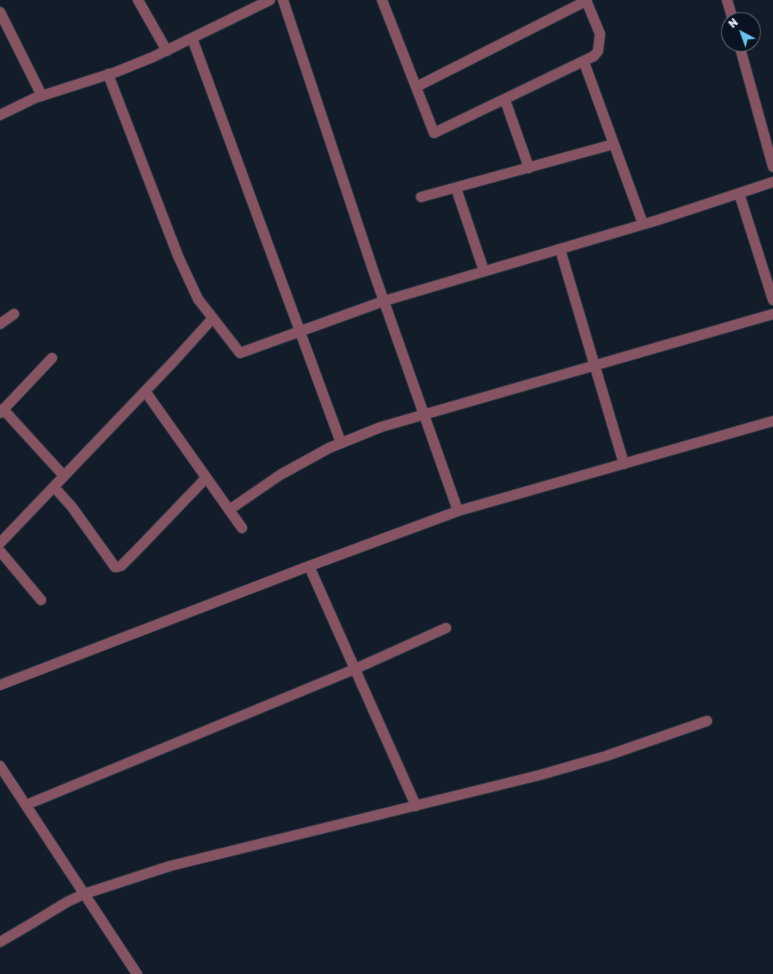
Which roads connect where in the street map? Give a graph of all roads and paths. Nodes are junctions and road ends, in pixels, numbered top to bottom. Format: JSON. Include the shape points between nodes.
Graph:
{"nodes":[{"id":1,"x":270,"y":0,"type":"edge"},
{"id":2,"x":283,"y":0,"type":"edge"},
{"id":3,"x":382,"y":0,"type":"edge"},
{"id":4,"x":727,"y":0,"type":"edge"},
{"id":5,"x":141,"y":1,"type":"edge"},
{"id":6,"x":586,"y":1,"type":"edge"},
{"id":7,"x":0,"y":12,"type":"edge"},
{"id":8,"x":731,"y":12,"type":"edge"},
{"id":9,"x":192,"y":38,"type":"junction"},
{"id":10,"x":167,"y":51,"type":"junction"},
{"id":11,"x":741,"y":52,"type":"edge"},
{"id":12,"x":584,"y":62,"type":"junction"},
{"id":13,"x":108,"y":74,"type":"junction"},
{"id":14,"x":416,"y":87,"type":"junction"},
{"id":15,"x":42,"y":96,"type":"junction"},
{"id":16,"x":505,"y":100,"type":"junction"},
{"id":17,"x":0,"y":115,"type":"edge"},
{"id":18,"x":614,"y":144,"type":"junction"},
{"id":19,"x":773,"y":167,"type":"edge"},
{"id":20,"x":529,"y":168,"type":"junction"},
{"id":21,"x":773,"y":182,"type":"edge"},
{"id":22,"x":456,"y":188,"type":"junction"},
{"id":23,"x":739,"y":193,"type":"junction"},
{"id":24,"x":421,"y":197,"type":"dead end"},
{"id":25,"x":643,"y":224,"type":"junction"},
{"id":26,"x":560,"y":249,"type":"junction"},
{"id":27,"x":484,"y":271,"type":"junction"},
{"id":28,"x":773,"y":300,"type":"edge"},
{"id":29,"x":384,"y":301,"type":"junction"},
{"id":30,"x":14,"y":314,"type":"dead end"},
{"id":31,"x":773,"y":314,"type":"edge"},
{"id":32,"x":213,"y":318,"type":"junction"},
{"id":33,"x":0,"y":324,"type":"edge"},
{"id":34,"x":299,"y":332,"type":"junction"},
{"id":35,"x":52,"y":358,"type":"dead end"},
{"id":36,"x":595,"y":365,"type":"junction"},
{"id":37,"x":145,"y":391,"type":"junction"},
{"id":38,"x":2,"y":411,"type":"edge"},
{"id":39,"x":424,"y":414,"type":"junction"},
{"id":40,"x":773,"y":421,"type":"edge"},
{"id":41,"x":341,"y":443,"type":"junction"},
{"id":42,"x":624,"y":464,"type":"junction"},
{"id":43,"x":64,"y":476,"type":"junction"},
{"id":44,"x":206,"y":478,"type":"junction"},
{"id":45,"x":54,"y":487,"type":"junction"},
{"id":46,"x":229,"y":510,"type":"junction"},
{"id":47,"x":458,"y":511,"type":"junction"},
{"id":48,"x":242,"y":528,"type":"dead end"},
{"id":49,"x":0,"y":543,"type":"edge"},
{"id":50,"x":0,"y":551,"type":"edge"},
{"id":51,"x":309,"y":566,"type":"junction"},
{"id":52,"x":41,"y":600,"type":"dead end"},
{"id":53,"x":446,"y":628,"type":"dead end"},
{"id":54,"x":355,"y":669,"type":"junction"},
{"id":55,"x":0,"y":685,"type":"edge"},
{"id":56,"x":707,"y":720,"type":"dead end"},
{"id":57,"x":0,"y":766,"type":"edge"},
{"id":58,"x":26,"y":805,"type":"junction"},
{"id":59,"x":416,"y":806,"type":"junction"},
{"id":60,"x":84,"y":894,"type":"junction"},
{"id":61,"x":0,"y":942,"type":"edge"},
{"id":62,"x":137,"y":974,"type":"edge"}],
"edges":[{"from":1,"to":9,"type":"street"},
{"from":2,"to":29,"type":"street"},
{"from":3,"to":14,"type":"street"},
{"from":4,"to":8,"type":"street"},
{"from":5,"to":10,"type":"street"},
{"from":6,"to":12,"type":"street","via":[[600,34],[598,51]]},
{"from":6,"to":14,"type":"street"},
{"from":7,"to":15,"type":"street"},
{"from":9,"to":10,"type":"street"},
{"from":9,"to":34,"type":"street"},
{"from":10,"to":13,"type":"street"},
{"from":11,"to":19,"type":"street"},
{"from":12,"to":16,"type":"street"},
{"from":12,"to":18,"type":"street"},
{"from":13,"to":15,"type":"street"},
{"from":13,"to":32,"type":"street","via":[[178,256],[198,299]]},
{"from":14,"to":16,"type":"street","via":[[434,133]]},
{"from":15,"to":17,"type":"street"},
{"from":16,"to":20,"type":"street"},
{"from":18,"to":20,"type":"street"},
{"from":18,"to":25,"type":"street"},
{"from":20,"to":22,"type":"street"},
{"from":21,"to":23,"type":"street"},
{"from":22,"to":24,"type":"street"},
{"from":22,"to":27,"type":"street"},
{"from":23,"to":25,"type":"street"},
{"from":23,"to":28,"type":"street"},
{"from":25,"to":26,"type":"street"},
{"from":26,"to":27,"type":"street"},
{"from":26,"to":36,"type":"street"},
{"from":27,"to":29,"type":"street"},
{"from":29,"to":34,"type":"street"},
{"from":29,"to":39,"type":"street"},
{"from":30,"to":33,"type":"street"},
{"from":31,"to":36,"type":"street"},
{"from":32,"to":34,"type":"street","via":[[240,353]]},
{"from":32,"to":37,"type":"street"},
{"from":34,"to":41,"type":"street"},
{"from":35,"to":38,"type":"street"},
{"from":36,"to":39,"type":"street"},
{"from":36,"to":42,"type":"street"},
{"from":37,"to":43,"type":"street"},
{"from":37,"to":44,"type":"street"},
{"from":38,"to":43,"type":"street"},
{"from":39,"to":41,"type":"street"},
{"from":39,"to":47,"type":"street"},
{"from":40,"to":42,"type":"street"},
{"from":41,"to":46,"type":"street","via":[[280,475]]},
{"from":42,"to":47,"type":"street"},
{"from":43,"to":45,"type":"street"},
{"from":44,"to":45,"type":"street","via":[[117,568]]},
{"from":44,"to":46,"type":"street"},
{"from":45,"to":49,"type":"street"},
{"from":46,"to":48,"type":"street"},
{"from":47,"to":51,"type":"street"},
{"from":50,"to":52,"type":"street"},
{"from":51,"to":54,"type":"street"},
{"from":51,"to":55,"type":"street"},
{"from":53,"to":54,"type":"street"},
{"from":54,"to":58,"type":"street"},
{"from":54,"to":59,"type":"street"},
{"from":56,"to":59,"type":"street","via":[[606,756]]},
{"from":57,"to":58,"type":"street"},
{"from":58,"to":60,"type":"street"},
{"from":59,"to":60,"type":"street","via":[[170,866]]},
{"from":60,"to":61,"type":"street"},
{"from":60,"to":62,"type":"street"}]}
